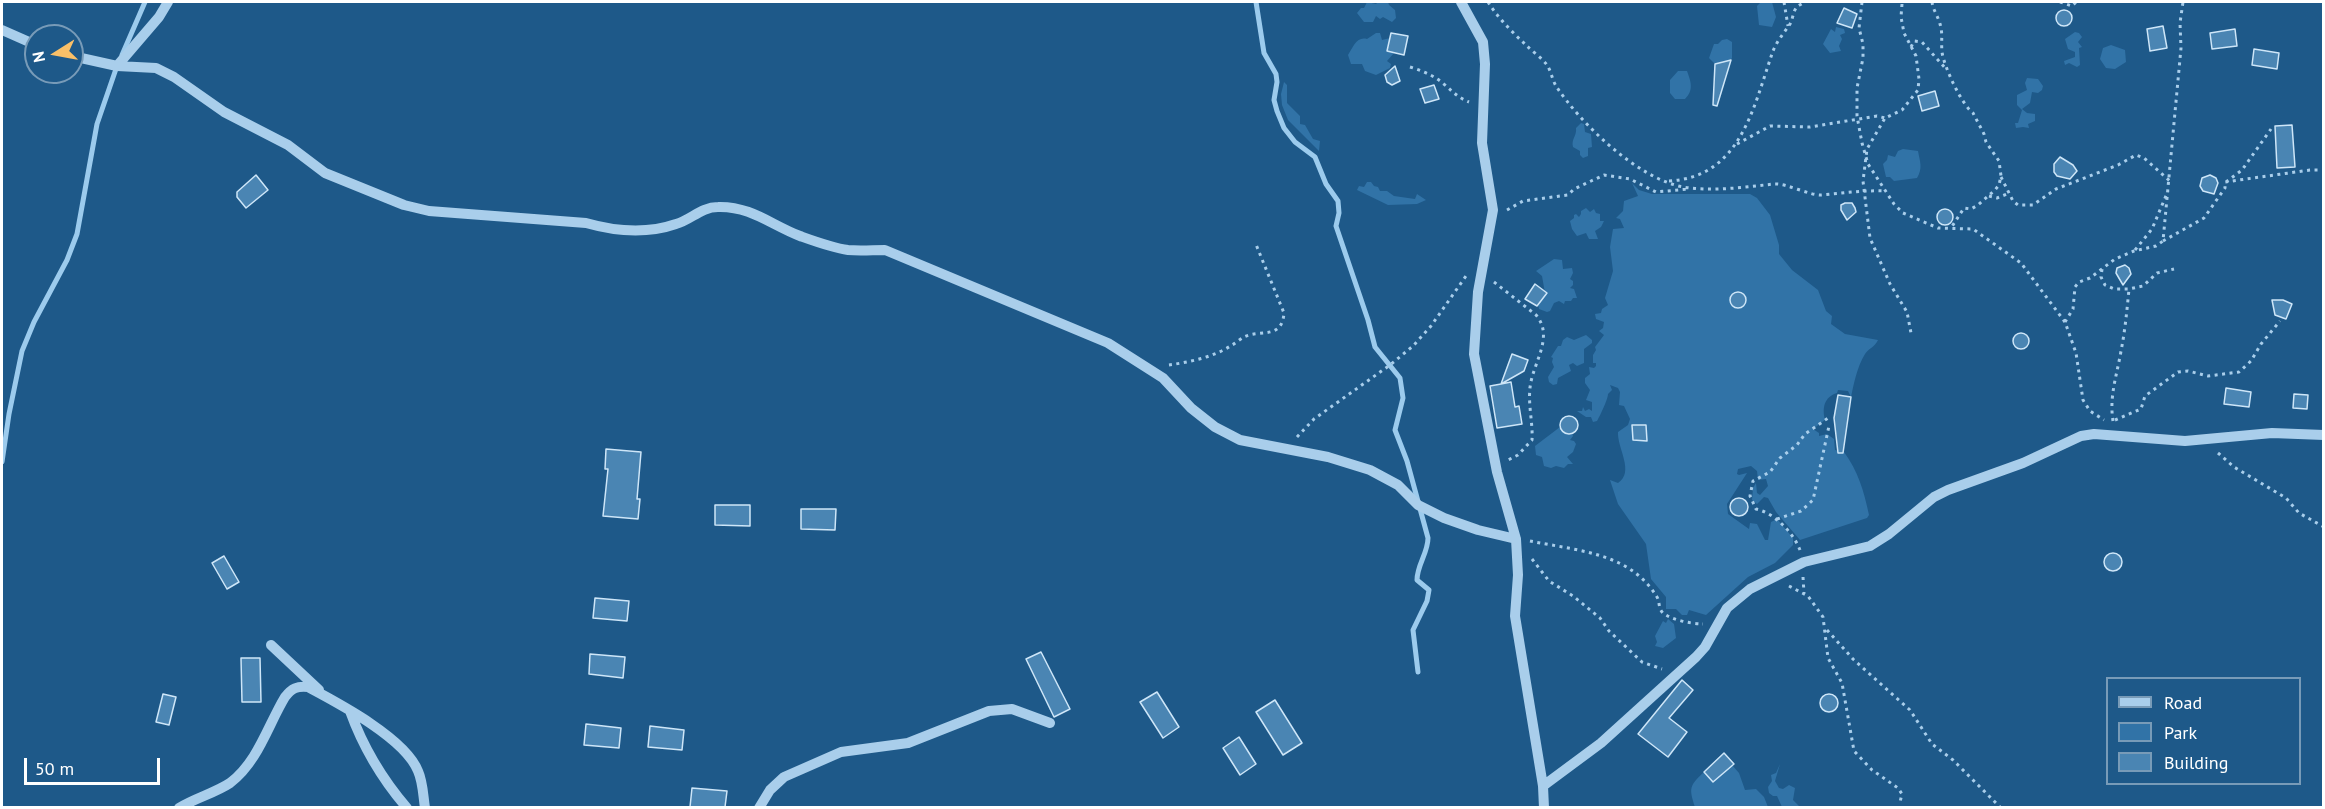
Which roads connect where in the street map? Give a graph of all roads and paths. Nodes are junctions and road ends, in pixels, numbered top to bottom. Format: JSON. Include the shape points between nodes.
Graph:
{"nodes":[{"id":1,"x":168,"y":2,"type":"edge"},
{"id":2,"x":1461,"y":2,"type":"edge"},
{"id":3,"x":1488,"y":2,"type":"edge"},
{"id":4,"x":1784,"y":2,"type":"edge"},
{"id":5,"x":1804,"y":2,"type":"edge"},
{"id":6,"x":1862,"y":2,"type":"edge"},
{"id":7,"x":1932,"y":2,"type":"edge"},
{"id":8,"x":2060,"y":2,"type":"edge"},
{"id":9,"x":2076,"y":2,"type":"edge"},
{"id":10,"x":2183,"y":2,"type":"edge"},
{"id":11,"x":1902,"y":4,"type":"dead end"},
{"id":12,"x":1788,"y":27,"type":"junction"},
{"id":13,"x":2,"y":30,"type":"edge"},
{"id":14,"x":24,"y":40,"type":"edge"},
{"id":15,"x":1910,"y":48,"type":"junction"},
{"id":16,"x":84,"y":59,"type":"edge"},
{"id":17,"x":117,"y":66,"type":"junction"},
{"id":18,"x":1410,"y":67,"type":"dead end"},
{"id":19,"x":1949,"y":73,"type":"junction"},
{"id":20,"x":1483,"y":105,"type":"junction"},
{"id":21,"x":1885,"y":118,"type":"junction"},
{"id":22,"x":1858,"y":121,"type":"junction"},
{"id":23,"x":2271,"y":129,"type":"dead end"},
{"id":24,"x":1735,"y":144,"type":"junction"},
{"id":25,"x":1866,"y":155,"type":"junction"},
{"id":26,"x":2324,"y":170,"type":"edge"},
{"id":27,"x":2001,"y":176,"type":"junction"},
{"id":28,"x":1667,"y":181,"type":"junction"},
{"id":29,"x":2170,"y":182,"type":"junction"},
{"id":30,"x":2225,"y":182,"type":"junction"},
{"id":31,"x":1697,"y":188,"type":"junction"},
{"id":32,"x":2170,"y":188,"type":"junction"},
{"id":33,"x":1863,"y":190,"type":"junction"},
{"id":34,"x":1886,"y":191,"type":"junction"},
{"id":35,"x":2007,"y":194,"type":"junction"},
{"id":36,"x":1989,"y":195,"type":"junction"},
{"id":37,"x":1950,"y":228,"type":"junction"},
{"id":38,"x":1490,"y":231,"type":"junction"},
{"id":39,"x":2163,"y":241,"type":"junction"},
{"id":40,"x":1255,"y":242,"type":"dead end"},
{"id":41,"x":2134,"y":251,"type":"junction"},
{"id":42,"x":2103,"y":267,"type":"junction"},
{"id":43,"x":1476,"y":268,"type":"junction"},
{"id":44,"x":2174,"y":269,"type":"dead end"},
{"id":45,"x":2129,"y":290,"type":"junction"},
{"id":46,"x":2280,"y":321,"type":"dead end"},
{"id":47,"x":2065,"y":322,"type":"junction"},
{"id":48,"x":1911,"y":333,"type":"dead end"},
{"id":49,"x":1146,"y":367,"type":"junction"},
{"id":50,"x":1828,"y":418,"type":"dead end"},
{"id":51,"x":2113,"y":421,"type":"junction"},
{"id":52,"x":1829,"y":426,"type":"dead end"},
{"id":53,"x":2324,"y":435,"type":"edge"},
{"id":54,"x":2203,"y":439,"type":"junction"},
{"id":55,"x":1274,"y":446,"type":"junction"},
{"id":56,"x":1497,"y":472,"type":"junction"},
{"id":57,"x":1777,"y":519,"type":"junction"},
{"id":58,"x":2324,"y":527,"type":"edge"},
{"id":59,"x":1516,"y":539,"type":"junction"},
{"id":60,"x":1804,"y":562,"type":"junction"},
{"id":61,"x":1771,"y":578,"type":"junction"},
{"id":62,"x":1804,"y":593,"type":"junction"},
{"id":63,"x":1707,"y":623,"type":"dead end"},
{"id":64,"x":1826,"y":628,"type":"junction"},
{"id":65,"x":271,"y":645,"type":"dead end"},
{"id":66,"x":1680,"y":672,"type":"junction"},
{"id":67,"x":329,"y":699,"type":"junction"},
{"id":68,"x":350,"y":711,"type":"junction"},
{"id":69,"x":1050,"y":723,"type":"dead end"},
{"id":70,"x":1543,"y":786,"type":"junction"},
{"id":71,"x":1900,"y":802,"type":"dead end"},
{"id":72,"x":179,"y":807,"type":"edge"},
{"id":73,"x":407,"y":807,"type":"edge"},
{"id":74,"x":425,"y":807,"type":"edge"},
{"id":75,"x":759,"y":807,"type":"edge"},
{"id":76,"x":1544,"y":807,"type":"edge"},
{"id":77,"x":2001,"y":807,"type":"edge"}],
"edges":[{"from":1,"to":17,"type":"street"},
{"from":2,"to":20,"type":"street","via":[[1483,42]]},
{"from":3,"to":28,"type":"path","via":[[1546,63],[1556,85],[1609,145]]},
{"from":4,"to":12,"type":"path"},
{"from":5,"to":12,"type":"path","via":[[1797,7]]},
{"from":6,"to":22,"type":"path"},
{"from":7,"to":19,"type":"path"},
{"from":8,"to":9,"type":"path","via":[[2072,6]]},
{"from":10,"to":29,"type":"path"},
{"from":11,"to":15,"type":"path","via":[[1902,27]]},
{"from":12,"to":24,"type":"path","via":[[1774,49],[1762,88]]},
{"from":13,"to":14,"type":"street"},
{"from":15,"to":19,"type":"path","via":[[1914,41],[1922,42]]},
{"from":15,"to":21,"type":"path","via":[[1916,56],[1918,90],[1902,110]]},
{"from":16,"to":17,"type":"street"},
{"from":17,"to":49,"type":"street","via":[[156,68],[224,112],[288,145],[325,173],[404,206],[585,223],[609,230],[659,228],[678,224],[715,206],[734,208],[846,250],[885,250],[1108,343]]},
{"from":18,"to":20,"type":"path","via":[[1445,84],[1457,97]]},
{"from":19,"to":27,"type":"path","via":[[1999,160]]},
{"from":20,"to":38,"type":"street","via":[[1482,143],[1493,210]]},
{"from":21,"to":22,"type":"path"},
{"from":21,"to":25,"type":"path"},
{"from":22,"to":24,"type":"path","via":[[1810,127],[1770,126]]},
{"from":22,"to":25,"type":"path"},
{"from":23,"to":30,"type":"path","via":[[2242,170]]},
{"from":24,"to":28,"type":"path","via":[[1712,170],[1685,180]]},
{"from":25,"to":33,"type":"path"},
{"from":25,"to":34,"type":"path"},
{"from":26,"to":30,"type":"path"},
{"from":27,"to":35,"type":"path"},
{"from":27,"to":36,"type":"path","via":[[1999,185]]},
{"from":28,"to":31,"type":"path"},
{"from":29,"to":32,"type":"path"},
{"from":29,"to":35,"type":"path","via":[[2136,155],[2056,189],[2032,204],[2018,205]]},
{"from":30,"to":39,"type":"path","via":[[2225,188],[2204,218]]},
{"from":31,"to":33,"type":"path","via":[[1776,184],[1821,195]]},
{"from":31,"to":38,"type":"path","via":[[1656,192],[1630,179],[1604,175],[1568,195],[1523,201],[1507,211]]},
{"from":32,"to":39,"type":"path"},
{"from":32,"to":41,"type":"path","via":[[2152,229]]},
{"from":33,"to":34,"type":"path"},
{"from":33,"to":48,"type":"path","via":[[1870,238],[1907,312]]},
{"from":34,"to":37,"type":"path","via":[[1903,213],[1938,228]]},
{"from":35,"to":36,"type":"path","via":[[1996,198]]},
{"from":36,"to":37,"type":"path","via":[[1971,208],[1964,208]]},
{"from":37,"to":47,"type":"path","via":[[1973,229],[2016,258]]},
{"from":38,"to":43,"type":"street"},
{"from":39,"to":41,"type":"path"},
{"from":40,"to":49,"type":"path","via":[[1284,314],[1283,322],[1275,330],[1245,336],[1210,356]]},
{"from":41,"to":42,"type":"path"},
{"from":42,"to":45,"type":"path","via":[[2100,277],[2105,285]]},
{"from":42,"to":47,"type":"path","via":[[2075,287],[2073,309]]},
{"from":43,"to":55,"type":"path","via":[[1413,346],[1314,419],[1299,436]]},
{"from":43,"to":56,"type":"street","via":[[1474,354]]},
{"from":43,"to":56,"type":"path","via":[[1536,315],[1544,334],[1530,388],[1532,441]]},
{"from":44,"to":45,"type":"path","via":[[2157,273],[2143,286]]},
{"from":45,"to":51,"type":"path","via":[[2111,398]]},
{"from":46,"to":51,"type":"path","via":[[2240,372],[2208,376],[2178,372],[2145,396],[2141,409]]},
{"from":47,"to":51,"type":"path","via":[[2076,353],[2085,406],[2107,423]]},
{"from":49,"to":55,"type":"street","via":[[1215,427],[1240,440]]},
{"from":50,"to":57,"type":"path","via":[[1805,434],[1770,472],[1753,481],[1752,505]]},
{"from":52,"to":57,"type":"path","via":[[1813,500],[1801,511]]},
{"from":53,"to":54,"type":"street"},
{"from":54,"to":58,"type":"path","via":[[2234,467],[2286,498],[2299,513]]},
{"from":54,"to":60,"type":"street","via":[[2081,436],[1934,498],[1870,546]]},
{"from":55,"to":59,"type":"street","via":[[1370,470],[1398,485],[1418,505],[1444,518]]},
{"from":56,"to":59,"type":"street"},
{"from":57,"to":60,"type":"path","via":[[1799,546]]},
{"from":59,"to":63,"type":"path","via":[[1619,563],[1640,576],[1659,600],[1662,612],[1687,622]]},
{"from":59,"to":66,"type":"path","via":[[1549,582],[1600,618],[1642,662]]},
{"from":59,"to":70,"type":"street","via":[[1515,616]]},
{"from":60,"to":61,"type":"street"},
{"from":60,"to":62,"type":"path"},
{"from":61,"to":62,"type":"path"},
{"from":61,"to":66,"type":"street","via":[[1727,608],[1705,647]]},
{"from":62,"to":64,"type":"path","via":[[1817,606]]},
{"from":64,"to":71,"type":"path","via":[[1828,658],[1842,683],[1854,751],[1898,788],[1902,794]]},
{"from":64,"to":77,"type":"path","via":[[1853,659],[1910,710],[1932,744]]},
{"from":65,"to":67,"type":"street"},
{"from":66,"to":70,"type":"street","via":[[1601,743]]},
{"from":67,"to":68,"type":"street"},
{"from":67,"to":72,"type":"street","via":[[308,687],[291,689],[238,776]]},
{"from":68,"to":73,"type":"street","via":[[367,751]]},
{"from":68,"to":74,"type":"street","via":[[397,745],[415,765]]},
{"from":69,"to":75,"type":"street","via":[[1012,709],[988,711],[908,743],[841,752],[784,777]]},
{"from":70,"to":76,"type":"street"}]}
